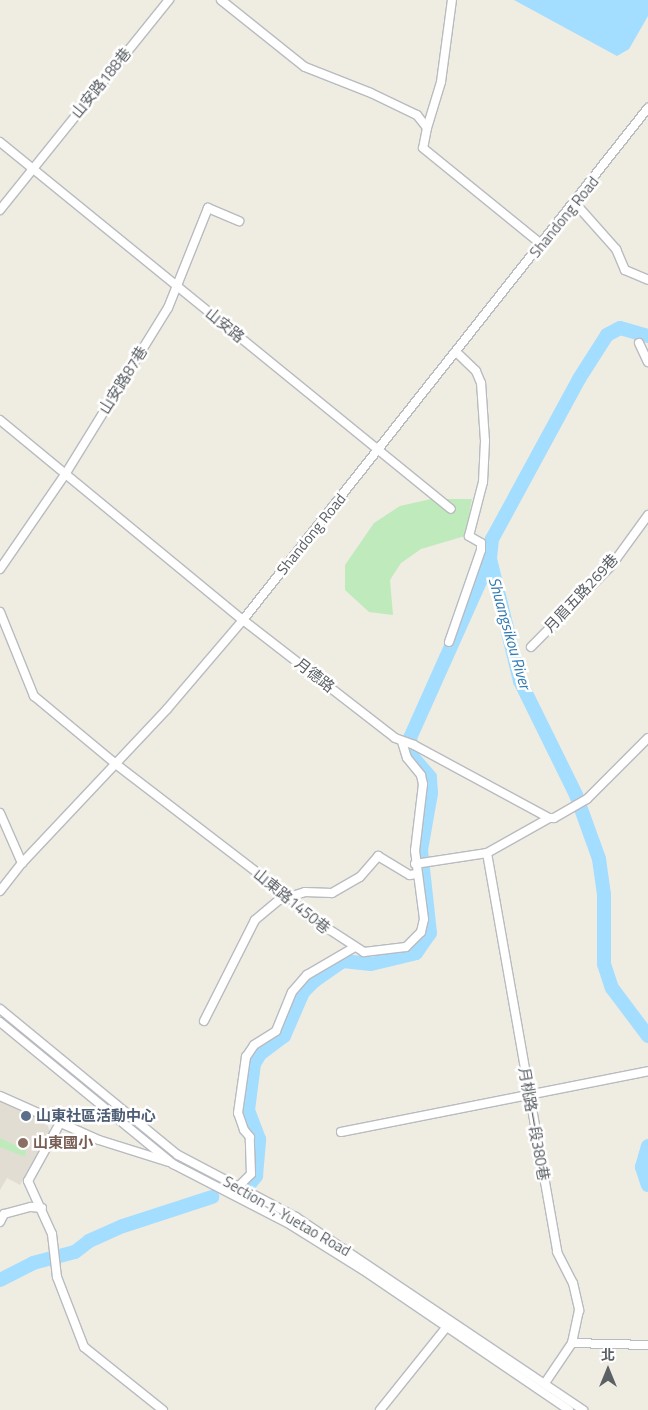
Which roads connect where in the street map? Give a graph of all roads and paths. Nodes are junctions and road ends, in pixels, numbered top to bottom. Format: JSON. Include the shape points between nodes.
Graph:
{"nodes":[{"id":1,"x":169,"y":0,"type":"edge"},
{"id":2,"x":221,"y":0,"type":"edge"},
{"id":3,"x":452,"y":0,"type":"edge"},
{"id":4,"x":648,"y":108,"type":"edge"},
{"id":5,"x":427,"y":128,"type":"junction"},
{"id":6,"x":0,"y":142,"type":"edge"},
{"id":7,"x":34,"y":168,"type":"junction"},
{"id":8,"x":575,"y":202,"type":"junction"},
{"id":9,"x":0,"y":210,"type":"edge"},
{"id":10,"x":239,"y":221,"type":"dead end"},
{"id":11,"x":541,"y":244,"type":"junction"},
{"id":12,"x":648,"y":280,"type":"edge"},
{"id":13,"x":176,"y":285,"type":"junction"},
{"id":14,"x":639,"y":343,"type":"dead end"},
{"id":15,"x":456,"y":352,"type":"junction"},
{"id":16,"x":648,"y":362,"type":"edge"},
{"id":17,"x":0,"y":420,"type":"edge"},
{"id":18,"x":379,"y":450,"type":"junction"},
{"id":19,"x":66,"y":473,"type":"junction"},
{"id":20,"x":451,"y":509,"type":"dead end"},
{"id":21,"x":648,"y":514,"type":"edge"},
{"id":22,"x":0,"y":569,"type":"edge"},
{"id":23,"x":0,"y":612,"type":"edge"},
{"id":24,"x":243,"y":620,"type":"junction"},
{"id":25,"x":449,"y":642,"type":"dead end"},
{"id":26,"x":531,"y":646,"type":"dead end"},
{"id":27,"x":648,"y":738,"type":"edge"},
{"id":28,"x":402,"y":742,"type":"junction"},
{"id":29,"x":117,"y":765,"type":"junction"},
{"id":30,"x":0,"y":813,"type":"edge"},
{"id":31,"x":549,"y":818,"type":"junction"},
{"id":32,"x":486,"y":853,"type":"junction"},
{"id":33,"x":22,"y":863,"type":"junction"},
{"id":34,"x":415,"y":864,"type":"junction"},
{"id":35,"x":416,"y":874,"type":"junction"},
{"id":36,"x":0,"y":891,"type":"edge"},
{"id":37,"x":288,"y":896,"type":"junction"},
{"id":38,"x":353,"y":948,"type":"junction"},
{"id":39,"x":0,"y":1009,"type":"edge"},
{"id":40,"x":204,"y":1021,"type":"dead end"},
{"id":41,"x":0,"y":1022,"type":"edge"},
{"id":42,"x":648,"y":1071,"type":"edge"},
{"id":43,"x":0,"y":1096,"type":"edge"},
{"id":44,"x":529,"y":1096,"type":"junction"},
{"id":45,"x":60,"y":1123,"type":"junction"},
{"id":46,"x":341,"y":1132,"type":"dead end"},
{"id":47,"x":178,"y":1155,"type":"junction"},
{"id":48,"x":173,"y":1164,"type":"junction"},
{"id":49,"x":238,"y":1187,"type":"junction"},
{"id":50,"x":42,"y":1208,"type":"junction"},
{"id":51,"x":0,"y":1222,"type":"edge"},
{"id":52,"x":366,"y":1266,"type":"junction"},
{"id":53,"x":449,"y":1323,"type":"junction"},
{"id":54,"x":572,"y":1342,"type":"junction"},
{"id":55,"x":648,"y":1345,"type":"edge"},
{"id":56,"x":545,"y":1383,"type":"junction"},
{"id":57,"x":567,"y":1407,"type":"edge"},
{"id":58,"x":163,"y":1410,"type":"edge"},
{"id":59,"x":380,"y":1410,"type":"edge"},
{"id":60,"x":583,"y":1410,"type":"edge"}],
"edges":[{"from":1,"to":7,"type":"street","name":"山安路188巷"},
{"from":2,"to":5,"type":"street","via":[[304,67],[371,92],[417,115]]},
{"from":3,"to":5,"type":"street","via":[[442,82]]},
{"from":4,"to":8,"type":"street","name":"Shandong Road"},
{"from":5,"to":11,"type":"street","via":[[423,148]]},
{"from":6,"to":7,"type":"street","name":"山安路"},
{"from":7,"to":9,"type":"street","name":"山安路188巷"},
{"from":7,"to":13,"type":"street","name":"山安路"},
{"from":8,"to":11,"type":"street","name":"Shandong Road"},
{"from":8,"to":12,"type":"street","via":[[616,249],[625,270]]},
{"from":10,"to":13,"type":"street","name":"山安路87巷","via":[[208,208]]},
{"from":11,"to":15,"type":"street","name":"Shandong Road"},
{"from":13,"to":18,"type":"street","name":"山安路"},
{"from":13,"to":19,"type":"street","name":"山安路87巷","via":[[168,308]]},
{"from":14,"to":16,"type":"street"},
{"from":15,"to":18,"type":"street","name":"Shandong Road"},
{"from":15,"to":25,"type":"street","via":[[476,371],[481,382],[485,441],[483,482],[469,536],[480,543],[481,550]]},
{"from":17,"to":19,"type":"street","name":"月德路"},
{"from":18,"to":20,"type":"street","name":"山安路"},
{"from":18,"to":24,"type":"street","name":"Shandong Road"},
{"from":19,"to":22,"type":"street","name":"山安路87巷"},
{"from":19,"to":24,"type":"street","name":"月德路"},
{"from":21,"to":26,"type":"street","name":"月眉五路269巷","via":[[611,566]]},
{"from":23,"to":29,"type":"street","name":"山東路1450巷","via":[[34,696]]},
{"from":24,"to":28,"type":"street","name":"月德路"},
{"from":24,"to":29,"type":"street","name":"Shandong Road"},
{"from":27,"to":31,"type":"street","via":[[587,799]]},
{"from":28,"to":31,"type":"street","name":"月德路","via":[[414,745]]},
{"from":28,"to":34,"type":"street","name":"山東路1450巷","via":[[408,758],[422,775],[423,784]]},
{"from":29,"to":33,"type":"street","name":"Shandong Road"},
{"from":29,"to":37,"type":"street","name":"山東路1450巷"},
{"from":30,"to":33,"type":"street"},
{"from":31,"to":32,"type":"street"},
{"from":32,"to":34,"type":"street"},
{"from":32,"to":44,"type":"street","name":"月桃路一段380巷"},
{"from":33,"to":36,"type":"street","name":"Shandong Road"},
{"from":34,"to":35,"type":"street","name":"山東路1450巷"},
{"from":35,"to":37,"type":"street","via":[[410,875],[378,856],[360,877],[332,893],[305,892]]},
{"from":35,"to":38,"type":"street","name":"山東路1450巷","via":[[424,919],[415,941],[406,947],[377,953]]},
{"from":37,"to":38,"type":"street","name":"山東路1450巷"},
{"from":37,"to":40,"type":"street","via":[[255,920]]},
{"from":38,"to":49,"type":"street","via":[[308,975],[292,992],[276,1031],[254,1045],[246,1057],[238,1113],[250,1137],[251,1174]]},
{"from":39,"to":47,"type":"street","name":"Section 1, Yuetao Road"},
{"from":41,"to":48,"type":"street","name":"Section 1, Yuetao Road"},
{"from":42,"to":44,"type":"street"},
{"from":43,"to":45,"type":"street"},
{"from":44,"to":46,"type":"street"},
{"from":44,"to":54,"type":"street","name":"月桃路一段380巷","via":[[557,1252],[573,1283],[579,1310]]},
{"from":45,"to":48,"type":"street","via":[[99,1140]]},
{"from":45,"to":50,"type":"street","via":[[28,1181]]},
{"from":47,"to":48,"type":"street"},
{"from":47,"to":49,"type":"street","name":"Section 1, Yuetao Road"},
{"from":48,"to":52,"type":"street","name":"Section 1, Yuetao Road"},
{"from":49,"to":52,"type":"street","name":"Section 1, Yuetao Road","via":[[296,1217]]},
{"from":50,"to":51,"type":"street","via":[[31,1207],[4,1214]]},
{"from":50,"to":58,"type":"street","via":[[52,1234],[57,1277],[84,1347]]},
{"from":52,"to":53,"type":"street","name":"Section 1, Yuetao Road"},
{"from":53,"to":56,"type":"street","name":"Section 1, Yuetao Road"},
{"from":53,"to":57,"type":"street","name":"Section 1, Yuetao Road"},
{"from":53,"to":59,"type":"street"},
{"from":54,"to":55,"type":"street"},
{"from":54,"to":56,"type":"street","name":"月桃路一段380巷"},
{"from":56,"to":57,"type":"street","name":"Section 1, Yuetao Road"},
{"from":57,"to":60,"type":"street","name":"Section 1, Yuetao Road"}]}
